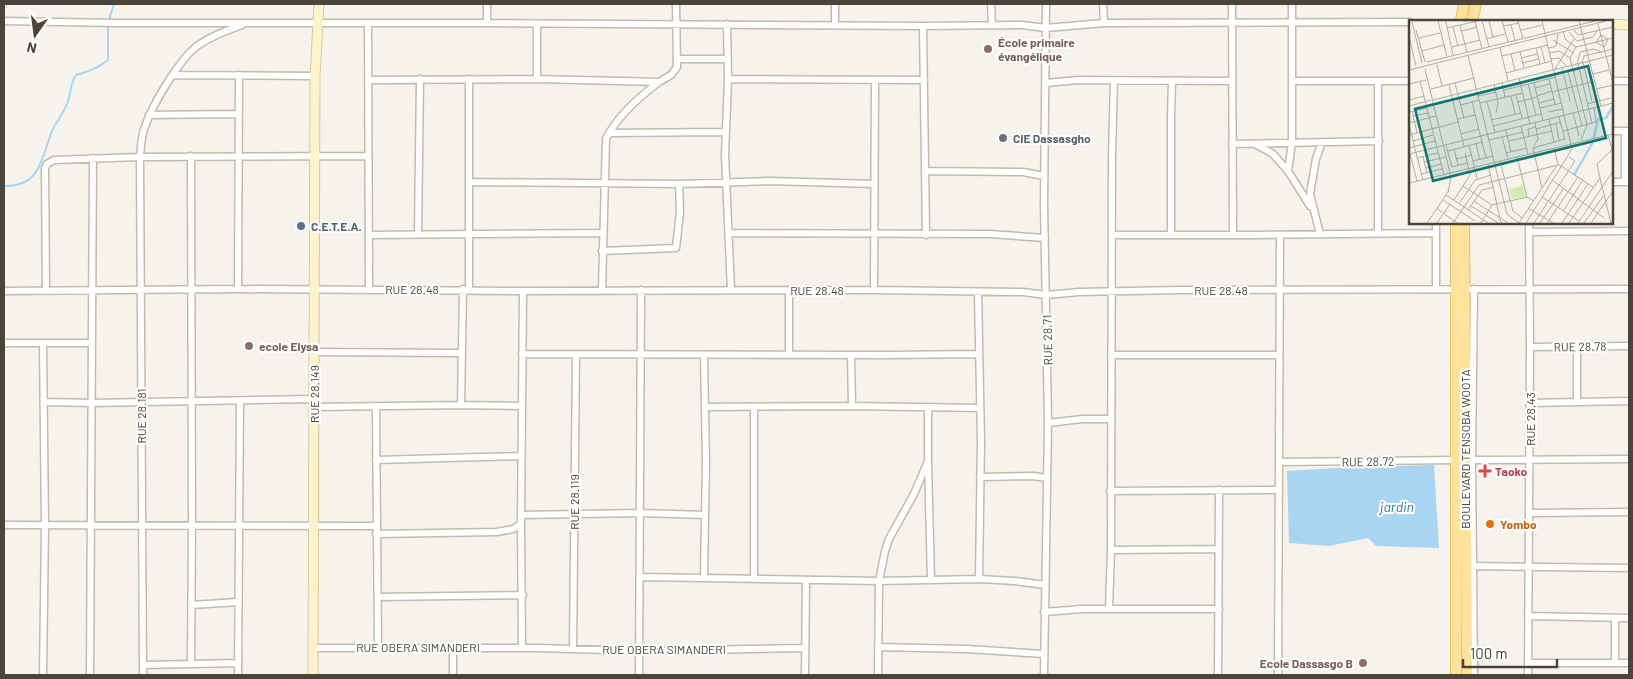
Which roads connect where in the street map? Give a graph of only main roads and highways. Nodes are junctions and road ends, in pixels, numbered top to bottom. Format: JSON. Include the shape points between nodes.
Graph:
{"nodes":[{"id":1,"x":1464,"y":4,"type":"edge"},
{"id":2,"x":1476,"y":4,"type":"edge"},
{"id":3,"x":1460,"y":20,"type":"edge"},
{"id":4,"x":1472,"y":20,"type":"edge"},
{"id":5,"x":1456,"y":224,"type":"edge"},
{"id":6,"x":1464,"y":224,"type":"edge"},
{"id":7,"x":1465,"y":289,"type":"junction"},
{"id":8,"x":1465,"y":460,"type":"junction"},
{"id":9,"x":1456,"y":675,"type":"edge"},
{"id":10,"x":1467,"y":675,"type":"edge"}],
"edges":[{"from":1,"to":3,"type":"main road"},
{"from":2,"to":4,"type":"main road"},
{"from":5,"to":7,"type":"main road","name":"BOULEVARD TENSOBA WOOTA"},
{"from":6,"to":7,"type":"main road","name":"BOULEVARD TENSOBA WOOTA"},
{"from":7,"to":8,"type":"main road","name":"BOULEVARD TENSOBA WOOTA"},
{"from":8,"to":9,"type":"main road","name":"BOULEVARD TENSOBA WOOTA"},
{"from":8,"to":10,"type":"main road","name":"BOULEVARD TENSOBA WOOTA","via":[[1469,566]]}]}
